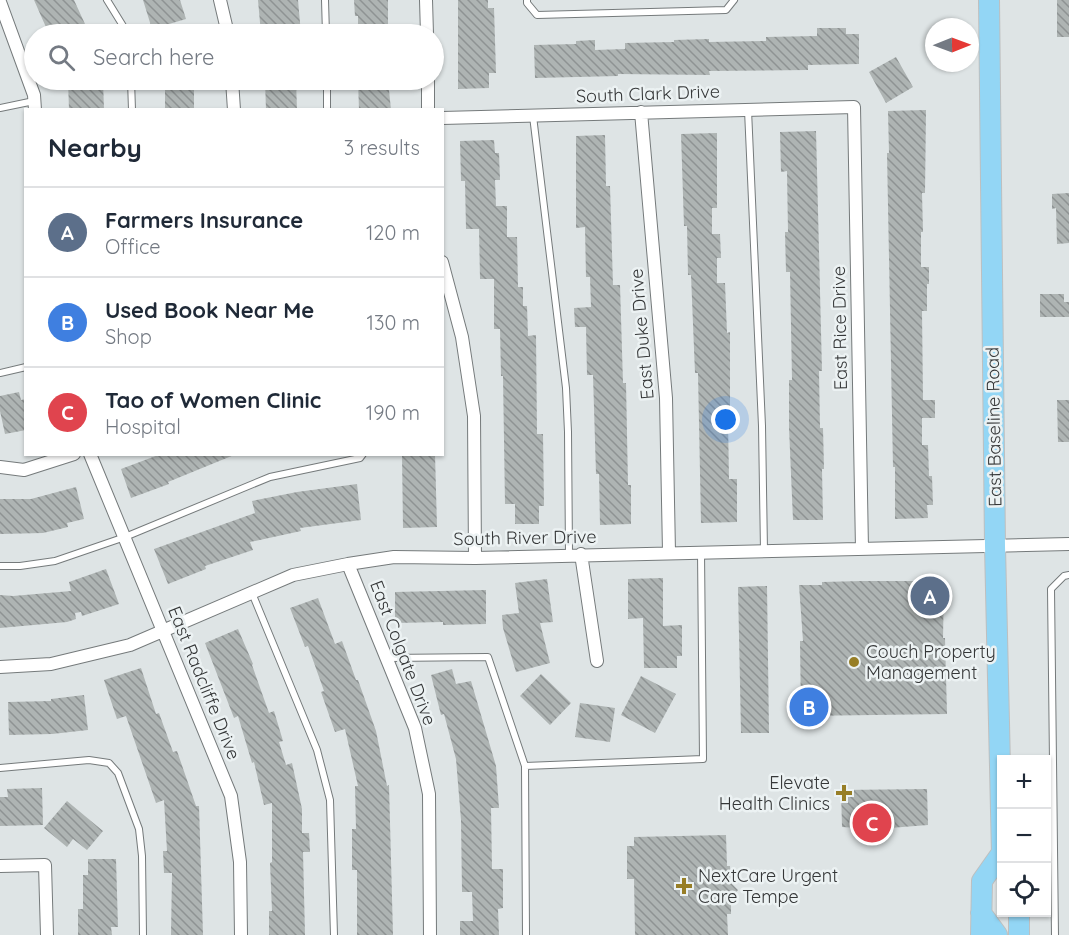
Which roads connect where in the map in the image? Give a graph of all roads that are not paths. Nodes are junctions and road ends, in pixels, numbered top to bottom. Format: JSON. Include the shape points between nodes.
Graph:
{"nodes":[{"id":1,"x":107,"y":0,"type":"edge"},
{"id":2,"x":219,"y":0,"type":"edge"},
{"id":3,"x":326,"y":0,"type":"edge"},
{"id":4,"x":426,"y":0,"type":"edge"},
{"id":5,"x":527,"y":0,"type":"edge"},
{"id":6,"x":734,"y":0,"type":"edge"},
{"id":7,"x":990,"y":0,"type":"edge"},
{"id":8,"x":0,"y":2,"type":"edge"},
{"id":9,"x":122,"y":24,"type":"edge"},
{"id":10,"x":225,"y":24,"type":"edge"},
{"id":11,"x":326,"y":24,"type":"edge"},
{"id":12,"x":427,"y":24,"type":"edge"},
{"id":13,"x":24,"y":75,"type":"edge"},
{"id":14,"x":29,"y":90,"type":"edge"},
{"id":15,"x":131,"y":90,"type":"edge"},
{"id":16,"x":233,"y":90,"type":"edge"},
{"id":17,"x":327,"y":90,"type":"edge"},
{"id":18,"x":428,"y":90,"type":"edge"},
{"id":19,"x":34,"y":105,"type":"edge"},
{"id":20,"x":854,"y":107,"type":"joint"},
{"id":21,"x":0,"y":108,"type":"edge"},
{"id":22,"x":132,"y":108,"type":"edge"},
{"id":23,"x":234,"y":108,"type":"edge"},
{"id":24,"x":327,"y":108,"type":"edge"},
{"id":25,"x":428,"y":108,"type":"edge"},
{"id":26,"x":747,"y":110,"type":"junction"},
{"id":27,"x":641,"y":112,"type":"junction"},
{"id":28,"x":533,"y":115,"type":"junction"},
{"id":29,"x":444,"y":118,"type":"edge"},
{"id":30,"x":444,"y":270,"type":"edge"},
{"id":31,"x":24,"y":367,"type":"edge"},
{"id":32,"x":0,"y":373,"type":"edge"},
{"id":33,"x":68,"y":456,"type":"edge"},
{"id":34,"x":91,"y":456,"type":"edge"},
{"id":35,"x":362,"y":456,"type":"edge"},
{"id":36,"x":0,"y":467,"type":"edge"},
{"id":37,"x":125,"y":537,"type":"junction"},
{"id":38,"x":1069,"y":544,"type":"edge"},
{"id":39,"x":995,"y":546,"type":"junction"},
{"id":40,"x":862,"y":549,"type":"junction"},
{"id":41,"x":764,"y":551,"type":"junction"},
{"id":42,"x":669,"y":552,"type":"junction"},
{"id":43,"x":701,"y":552,"type":"junction"},
{"id":44,"x":575,"y":554,"type":"junction"},
{"id":45,"x":475,"y":558,"type":"junction"},
{"id":46,"x":348,"y":564,"type":"junction"},
{"id":47,"x":0,"y":566,"type":"edge"},
{"id":48,"x":1069,"y":575,"type":"edge"},
{"id":49,"x":252,"y":593,"type":"junction"},
{"id":50,"x":164,"y":631,"type":"junction"},
{"id":51,"x":387,"y":658,"type":"junction"},
{"id":52,"x":597,"y":661,"type":"dead end"},
{"id":53,"x":0,"y":667,"type":"edge"},
{"id":54,"x":525,"y":765,"type":"junction"},
{"id":55,"x":0,"y":768,"type":"edge"},
{"id":56,"x":1000,"y":809,"type":"edge"},
{"id":57,"x":997,"y":860,"type":"edge"},
{"id":58,"x":0,"y":866,"type":"edge"},
{"id":59,"x":981,"y":913,"type":"junction"},
{"id":60,"x":1019,"y":917,"type":"edge"},
{"id":61,"x":47,"y":935,"type":"edge"},
{"id":62,"x":143,"y":935,"type":"edge"},
{"id":63,"x":241,"y":935,"type":"edge"},
{"id":64,"x":334,"y":935,"type":"edge"},
{"id":65,"x":430,"y":935,"type":"edge"},
{"id":66,"x":526,"y":935,"type":"edge"},
{"id":67,"x":981,"y":935,"type":"edge"},
{"id":68,"x":997,"y":935,"type":"edge"},
{"id":69,"x":1019,"y":935,"type":"edge"},
{"id":70,"x":1055,"y":935,"type":"edge"}],
"edges":[{"from":1,"to":9,"type":"lane"},
{"from":2,"to":10,"type":"street"},
{"from":3,"to":11,"type":"lane"},
{"from":4,"to":12,"type":"street"},
{"from":5,"to":6,"type":"lane","via":[[537,15],[726,10]]},
{"from":7,"to":39,"type":"main road","name":"East Baseline Road"},
{"from":8,"to":13,"type":"street"},
{"from":14,"to":19,"type":"street"},
{"from":15,"to":22,"type":"lane"},
{"from":16,"to":23,"type":"street"},
{"from":17,"to":24,"type":"lane"},
{"from":18,"to":25,"type":"street"},
{"from":19,"to":21,"type":"lane"},
{"from":20,"to":26,"type":"street","name":"South Clark Drive"},
{"from":20,"to":40,"type":"street","name":"East Rice Drive"},
{"from":26,"to":27,"type":"street","name":"South Clark Drive"},
{"from":26,"to":41,"type":"lane"},
{"from":27,"to":28,"type":"street","name":"South Clark Drive"},
{"from":27,"to":42,"type":"street","name":"East Duke Drive","via":[[666,398]]},
{"from":28,"to":29,"type":"street","name":"South Clark Drive"},
{"from":28,"to":44,"type":"lane","via":[[566,388]]},
{"from":30,"to":45,"type":"street","via":[[462,337],[474,416]]},
{"from":31,"to":32,"type":"lane"},
{"from":33,"to":36,"type":"street","via":[[24,470]]},
{"from":34,"to":37,"type":"street","name":"East Radcliffe Drive"},
{"from":35,"to":37,"type":"lane","via":[[270,477]]},
{"from":37,"to":47,"type":"lane","via":[[55,561]]},
{"from":37,"to":50,"type":"street","name":"East Radcliffe Drive"},
{"from":38,"to":39,"type":"street","name":"South River Drive"},
{"from":39,"to":40,"type":"street","name":"South River Drive"},
{"from":39,"to":56,"type":"main road","name":"East Baseline Road"},
{"from":40,"to":41,"type":"street","name":"South River Drive"},
{"from":41,"to":43,"type":"street","name":"South River Drive"},
{"from":42,"to":43,"type":"street","name":"South River Drive"},
{"from":42,"to":44,"type":"street","name":"South River Drive"},
{"from":43,"to":54,"type":"lane","via":[[703,759]]},
{"from":44,"to":45,"type":"street","name":"South River Drive"},
{"from":44,"to":52,"type":"street"},
{"from":45,"to":46,"type":"street","name":"South River Drive","via":[[394,557]]},
{"from":46,"to":49,"type":"street","name":"South River Drive","via":[[293,575]]},
{"from":46,"to":51,"type":"street","name":"East Colgate Drive"},
{"from":48,"to":70,"type":"lane","via":[[1051,589]]},
{"from":49,"to":50,"type":"street","name":"South River Drive"},
{"from":49,"to":64,"type":"lane","via":[[317,750],[330,800]]},
{"from":50,"to":53,"type":"street","name":"South River Drive","via":[[130,645],[51,664]]},
{"from":50,"to":63,"type":"street","name":"East Radcliffe Drive","via":[[231,796],[240,862]]},
{"from":51,"to":54,"type":"lane","via":[[488,657]]},
{"from":51,"to":65,"type":"street","name":"East Colgate Drive","via":[[415,728],[429,794]]},
{"from":54,"to":66,"type":"lane"},
{"from":55,"to":62,"type":"lane","via":[[88,760],[109,763],[118,773],[139,829]]},
{"from":57,"to":59,"type":"main road","name":"East Baseline Road","via":[[982,881]]},
{"from":58,"to":61,"type":"street","via":[[45,865]]},
{"from":59,"to":67,"type":"main road","name":"East Baseline Road"},
{"from":59,"to":68,"type":"main road"},
{"from":60,"to":69,"type":"main road"}]}
